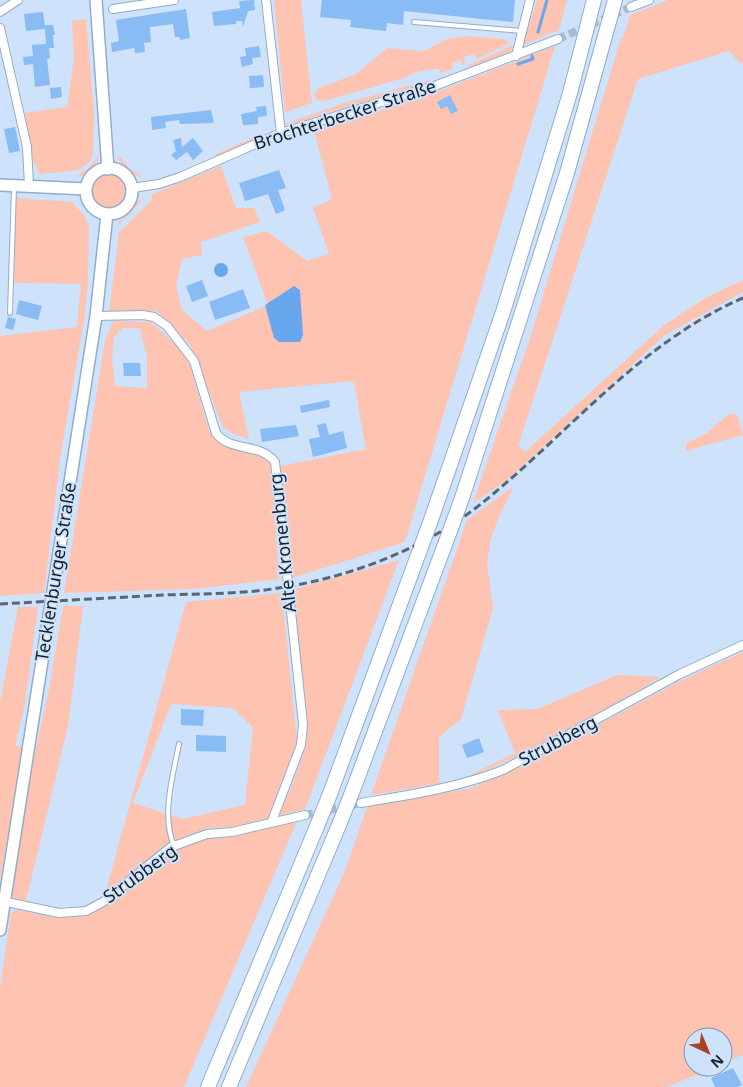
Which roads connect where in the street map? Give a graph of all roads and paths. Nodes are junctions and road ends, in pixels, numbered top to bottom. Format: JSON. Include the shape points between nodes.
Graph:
{"nodes":[{"id":1,"x":18,"y":0,"type":"edge"},
{"id":2,"x":96,"y":0,"type":"edge"},
{"id":3,"x":174,"y":0,"type":"edge"},
{"id":4,"x":266,"y":0,"type":"edge"},
{"id":5,"x":530,"y":0,"type":"edge"},
{"id":6,"x":594,"y":0,"type":"edge"},
{"id":7,"x":615,"y":0,"type":"edge"},
{"id":8,"x":649,"y":0,"type":"edge"},
{"id":9,"x":631,"y":7,"type":"tunnel mouth"},
{"id":10,"x":113,"y":9,"type":"dead end"},
{"id":11,"x":0,"y":12,"type":"edge"},
{"id":12,"x":414,"y":22,"type":"dead end"},
{"id":13,"x":0,"y":28,"type":"edge"},
{"id":14,"x":522,"y":31,"type":"junction"},
{"id":15,"x":558,"y":39,"type":"tunnel mouth"},
{"id":16,"x":516,"y":56,"type":"junction"},
{"id":17,"x":280,"y":133,"type":"junction"},
{"id":18,"x":108,"y":169,"type":"junction"},
{"id":19,"x":0,"y":185,"type":"edge"},
{"id":20,"x":14,"y":185,"type":"junction"},
{"id":21,"x":29,"y":185,"type":"junction"},
{"id":22,"x":132,"y":188,"type":"junction"},
{"id":23,"x":86,"y":189,"type":"junction"},
{"id":24,"x":108,"y":214,"type":"junction"},
{"id":25,"x":10,"y":313,"type":"dead end"},
{"id":26,"x":96,"y":316,"type":"junction"},
{"id":27,"x":743,"y":645,"type":"edge"},
{"id":28,"x":179,"y":744,"type":"dead end"},
{"id":29,"x":361,"y":803,"type":"tunnel mouth"},
{"id":30,"x":305,"y":815,"type":"tunnel mouth"},
{"id":31,"x":272,"y":821,"type":"junction"},
{"id":32,"x":174,"y":846,"type":"junction"},
{"id":33,"x":2,"y":901,"type":"edge"},
{"id":34,"x":0,"y":930,"type":"edge"},
{"id":35,"x":208,"y":1087,"type":"edge"},
{"id":36,"x":229,"y":1087,"type":"edge"}],
"edges":[{"from":1,"to":11,"type":"street"},
{"from":2,"to":18,"type":"main road"},
{"from":3,"to":10,"type":"street"},
{"from":4,"to":17,"type":"street"},
{"from":5,"to":14,"type":"street"},
{"from":6,"to":35,"type":"highway","bridge":true,"via":[[570,93],[504,312],[431,520],[330,794]]},
{"from":7,"to":36,"type":"highway","bridge":true,"via":[[567,173],[463,495],[353,790]]},
{"from":8,"to":9,"type":"street"},
{"from":12,"to":14,"type":"lane"},
{"from":13,"to":21,"type":"street","via":[[27,147]]},
{"from":14,"to":16,"type":"street"},
{"from":15,"to":16,"type":"street","name":"Brochterbecker Straße"},
{"from":16,"to":17,"type":"street","name":"Brochterbecker Straße","via":[[437,85]]},
{"from":17,"to":22,"type":"street","name":"Brochterbecker Straße","via":[[180,178]]},
{"from":18,"to":22,"type":"main road","via":[[120,171]]},
{"from":18,"to":23,"type":"main road","via":[[93,176]]},
{"from":19,"to":20,"type":"main road"},
{"from":20,"to":21,"type":"main road"},
{"from":20,"to":25,"type":"lane"},
{"from":21,"to":23,"type":"main road"},
{"from":22,"to":24,"type":"main road","via":[[128,204],[116,213]]},
{"from":23,"to":24,"type":"main road","via":[[90,204],[100,213]]},
{"from":24,"to":26,"type":"main road","name":"Tecklenburger Straße"},
{"from":26,"to":31,"type":"street","name":"Alte Kronenburg","via":[[143,314],[167,326],[194,361],[216,433],[232,446],[264,452],[275,462],[303,724],[301,745]]},
{"from":26,"to":33,"type":"main road","name":"Tecklenburger Straße"},
{"from":27,"to":29,"type":"street","name":"Strubberg","via":[[680,674],[476,781]]},
{"from":28,"to":32,"type":"lane","via":[[170,796],[169,824]]},
{"from":30,"to":31,"type":"street","name":"Strubberg"},
{"from":31,"to":32,"type":"street","name":"Strubberg","via":[[232,832],[207,834]]},
{"from":32,"to":33,"type":"street","name":"Strubberg","via":[[103,902],[86,911],[59,912]]},
{"from":33,"to":34,"type":"main road","name":"Tecklenburger Straße"}]}
